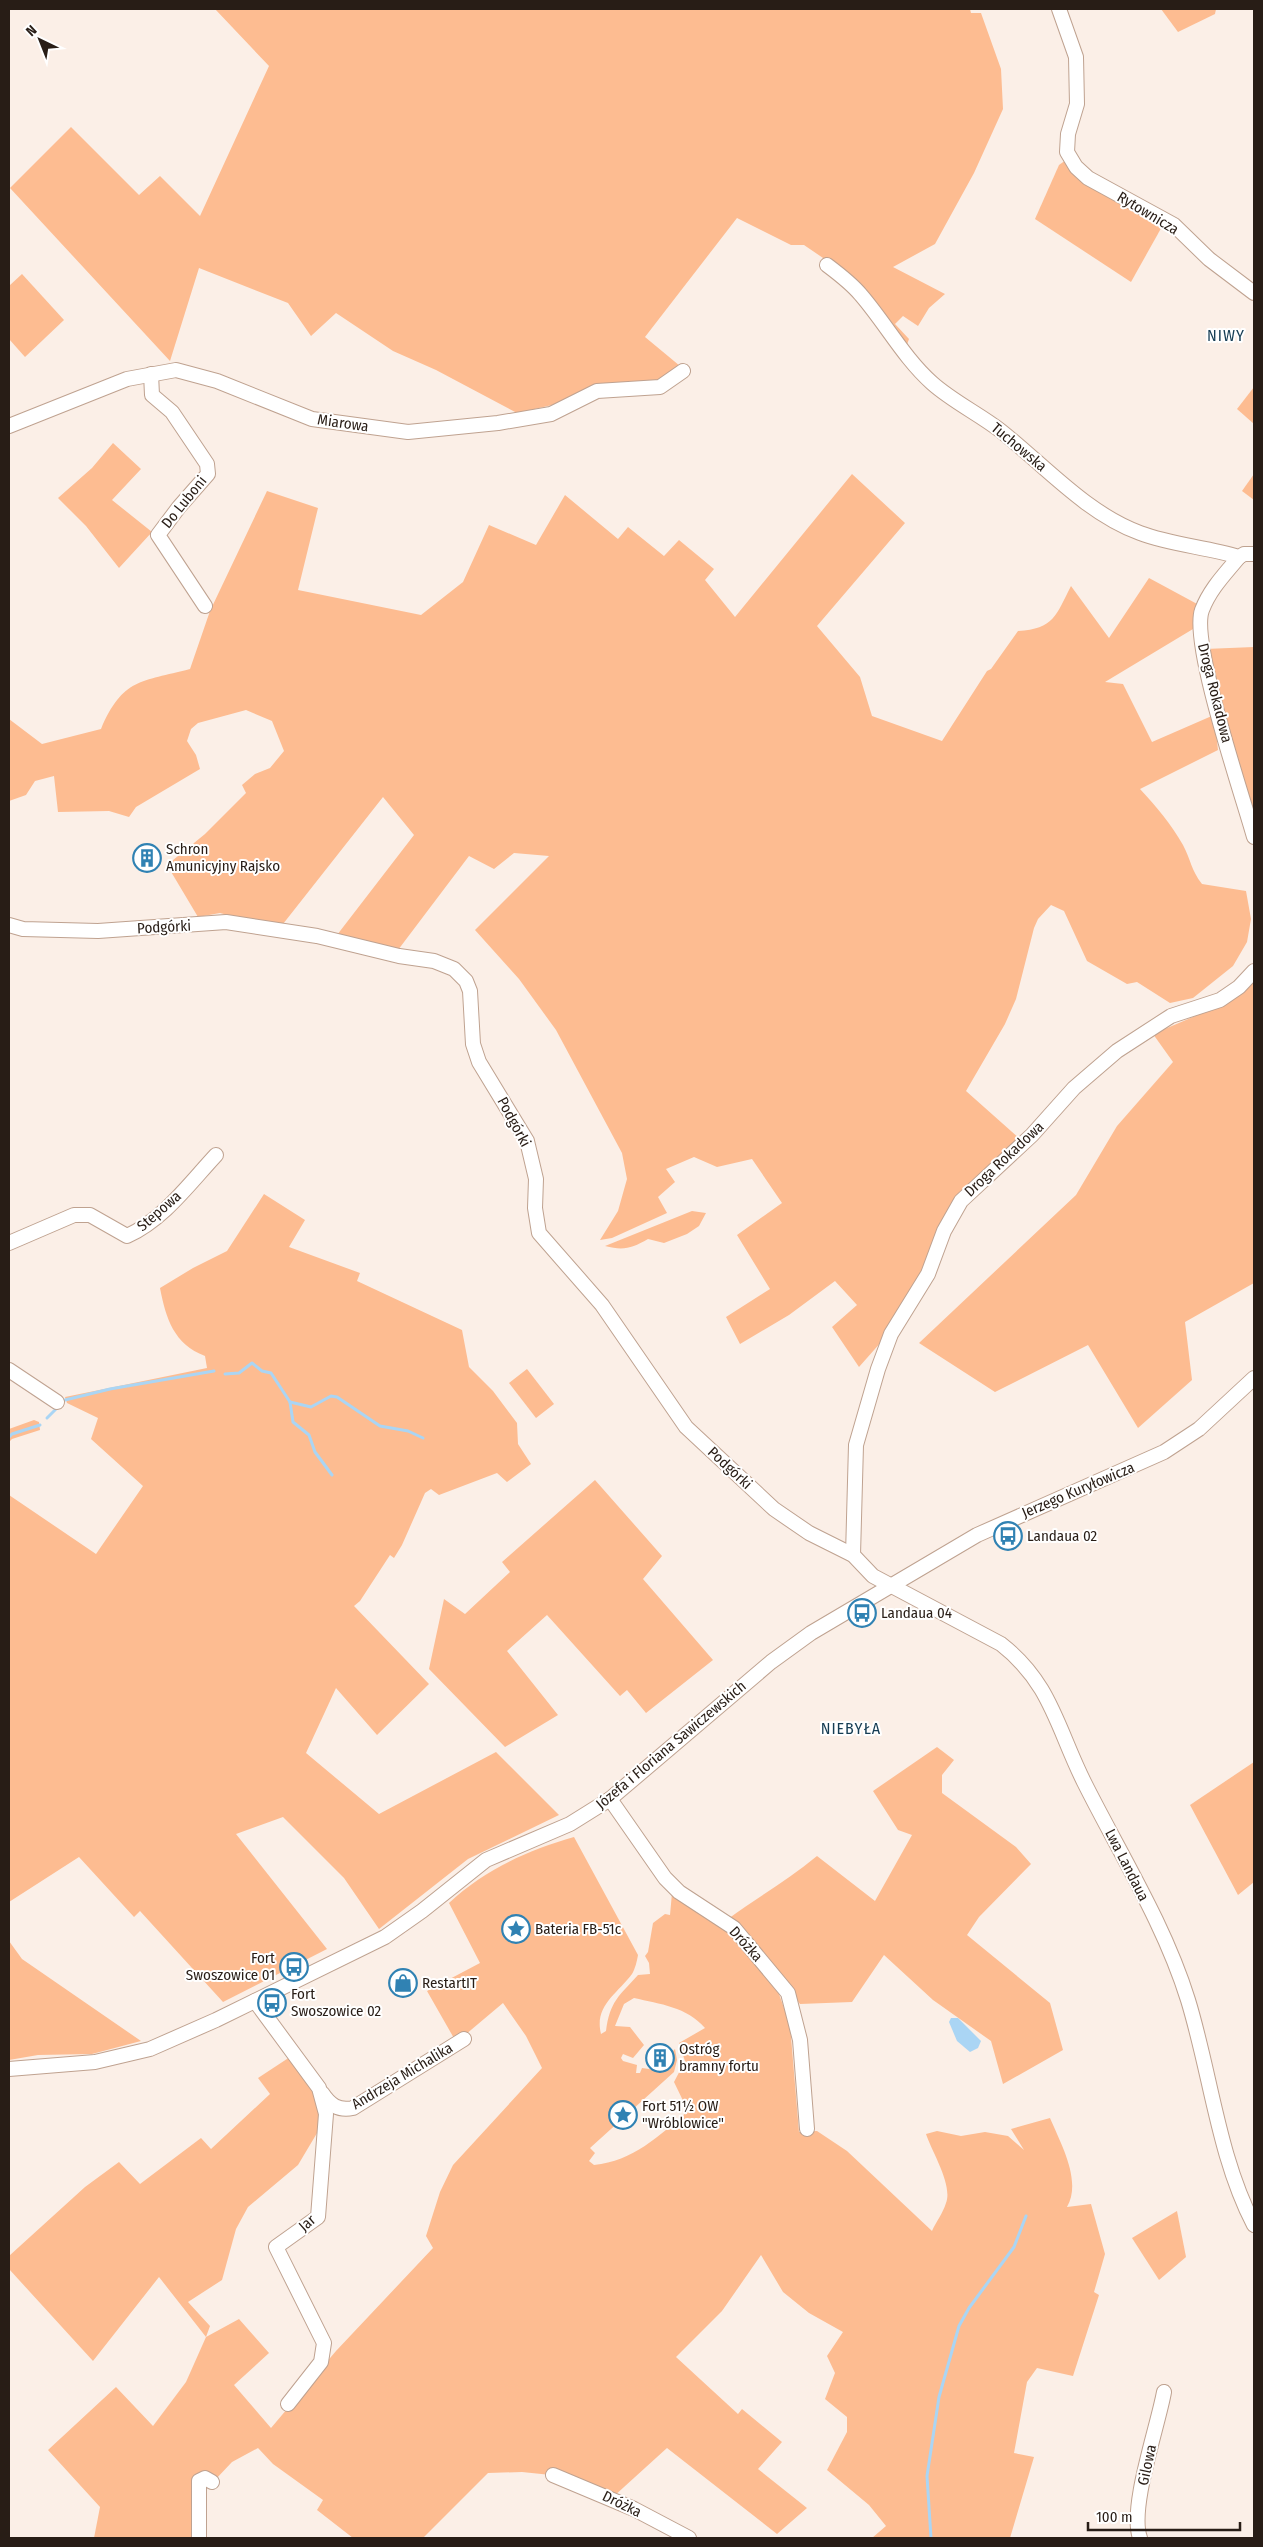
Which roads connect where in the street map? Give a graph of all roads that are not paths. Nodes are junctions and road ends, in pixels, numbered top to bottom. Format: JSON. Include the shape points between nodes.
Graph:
{"nodes":[{"id":1,"x":1059,"y":9,"type":"edge"},
{"id":2,"x":827,"y":266,"type":"dead end"},
{"id":3,"x":1254,"y":293,"type":"edge"},
{"id":4,"x":683,"y":371,"type":"dead end"},
{"id":5,"x":151,"y":374,"type":"junction"},
{"id":6,"x":9,"y":426,"type":"edge"},
{"id":7,"x":1254,"y":554,"type":"edge"},
{"id":8,"x":1239,"y":557,"type":"junction"},
{"id":9,"x":205,"y":606,"type":"dead end"},
{"id":10,"x":1254,"y":837,"type":"edge"},
{"id":11,"x":9,"y":925,"type":"edge"},
{"id":12,"x":1254,"y":971,"type":"edge"},
{"id":13,"x":216,"y":1154,"type":"dead end"},
{"id":14,"x":9,"y":1243,"type":"edge"},
{"id":15,"x":9,"y":1370,"type":"edge"},
{"id":16,"x":1254,"y":1378,"type":"edge"},
{"id":17,"x":57,"y":1402,"type":"dead end"},
{"id":18,"x":852,"y":1555,"type":"junction"},
{"id":19,"x":890,"y":1586,"type":"junction"},
{"id":20,"x":610,"y":1799,"type":"junction"},
{"id":21,"x":255,"y":2001,"type":"junction"},
{"id":22,"x":464,"y":2039,"type":"dead end"},
{"id":23,"x":9,"y":2069,"type":"edge"},
{"id":24,"x":319,"y":2088,"type":"junction"},
{"id":25,"x":806,"y":2129,"type":"dead end"},
{"id":26,"x":1254,"y":2225,"type":"edge"},
{"id":27,"x":1164,"y":2392,"type":"dead end"},
{"id":28,"x":288,"y":2404,"type":"dead end"},
{"id":29,"x":553,"y":2475,"type":"dead end"},
{"id":30,"x":212,"y":2482,"type":"dead end"},
{"id":31,"x":199,"y":2538,"type":"edge"},
{"id":32,"x":689,"y":2538,"type":"edge"},
{"id":33,"x":1140,"y":2538,"type":"edge"}],
"edges":[{"from":1,"to":3,"type":"street","name":"Rytownicza","via":[[1076,57],[1077,104],[1068,134],[1067,152],[1076,167],[1088,178],[1174,225],[1209,259]]},
{"from":2,"to":8,"type":"street","name":"Tuchowska","via":[[861,294],[908,359],[934,385],[1001,431],[1108,519],[1172,543]]},
{"from":4,"to":5,"type":"street","name":"Miarowa","via":[[660,387],[597,391],[552,414],[408,432],[312,419],[217,381],[176,370]]},
{"from":5,"to":6,"type":"street","name":"Miarowa","via":[[127,380]]},
{"from":5,"to":9,"type":"street","name":"Do Luboni","via":[[152,395],[172,412],[207,464],[208,474],[158,535]]},
{"from":7,"to":8,"type":"street","name":"Tuchowska"},
{"from":8,"to":10,"type":"street","name":"Droga Rokadowa","via":[[1214,587],[1201,612],[1200,630],[1211,687]]},
{"from":11,"to":18,"type":"street","name":"Podgórki","via":[[23,929],[98,931],[226,922],[316,936],[398,956],[434,961],[454,969],[470,990],[473,1044],[479,1062],[527,1142],[536,1178],[534,1208],[539,1234],[602,1305],[686,1427],[774,1509],[809,1533]]},
{"from":12,"to":18,"type":"street","name":"Droga Rokadowa","via":[[1220,1000],[1171,1016],[1117,1051],[1074,1088],[1032,1134],[961,1200],[944,1231],[928,1274],[891,1334],[878,1369],[856,1445]]},
{"from":13,"to":14,"type":"street","name":"Stepowa","via":[[170,1205],[144,1228],[130,1235],[90,1215],[74,1215]]},
{"from":15,"to":17,"type":"street"},
{"from":16,"to":19,"type":"street","name":"Jerzego Kuryłowicza","via":[[1199,1429],[1164,1452],[977,1535]]},
{"from":18,"to":19,"type":"street","name":"Podgórki","via":[[873,1576]]},
{"from":19,"to":20,"type":"street","name":"Józefa i Floriana Sawiczewskich","via":[[811,1633],[771,1662]]},
{"from":19,"to":26,"type":"street","name":"Lwa Landaua","via":[[1001,1644],[1019,1658],[1040,1684],[1083,1781],[1139,1886],[1178,1970],[1236,2186]]},
{"from":20,"to":21,"type":"street","name":"Józefa i Floriana Sawiczewskich","via":[[570,1824],[486,1860],[422,1912],[385,1937]]},
{"from":20,"to":25,"type":"street","name":"Dróżka","via":[[665,1878],[679,1892],[734,1928],[788,1993],[800,2040]]},
{"from":21,"to":23,"type":"street","name":"Józefa i Floriana Sawiczewskich","via":[[174,2039],[133,2054],[95,2062]]},
{"from":21,"to":24,"type":"street","name":"Jar"},
{"from":22,"to":24,"type":"street","name":"Andrzeja Michalika","via":[[353,2108],[342,2110],[328,2103]]},
{"from":24,"to":28,"type":"street","name":"Jar","via":[[326,2114],[318,2217],[276,2247],[324,2343],[321,2362]]},
{"from":27,"to":33,"type":"street","name":"Gilowa","via":[[1139,2507]]},
{"from":29,"to":32,"type":"street","name":"Dróżka","via":[[619,2502]]},
{"from":30,"to":31,"type":"street","via":[[205,2478],[199,2481]]}]}
